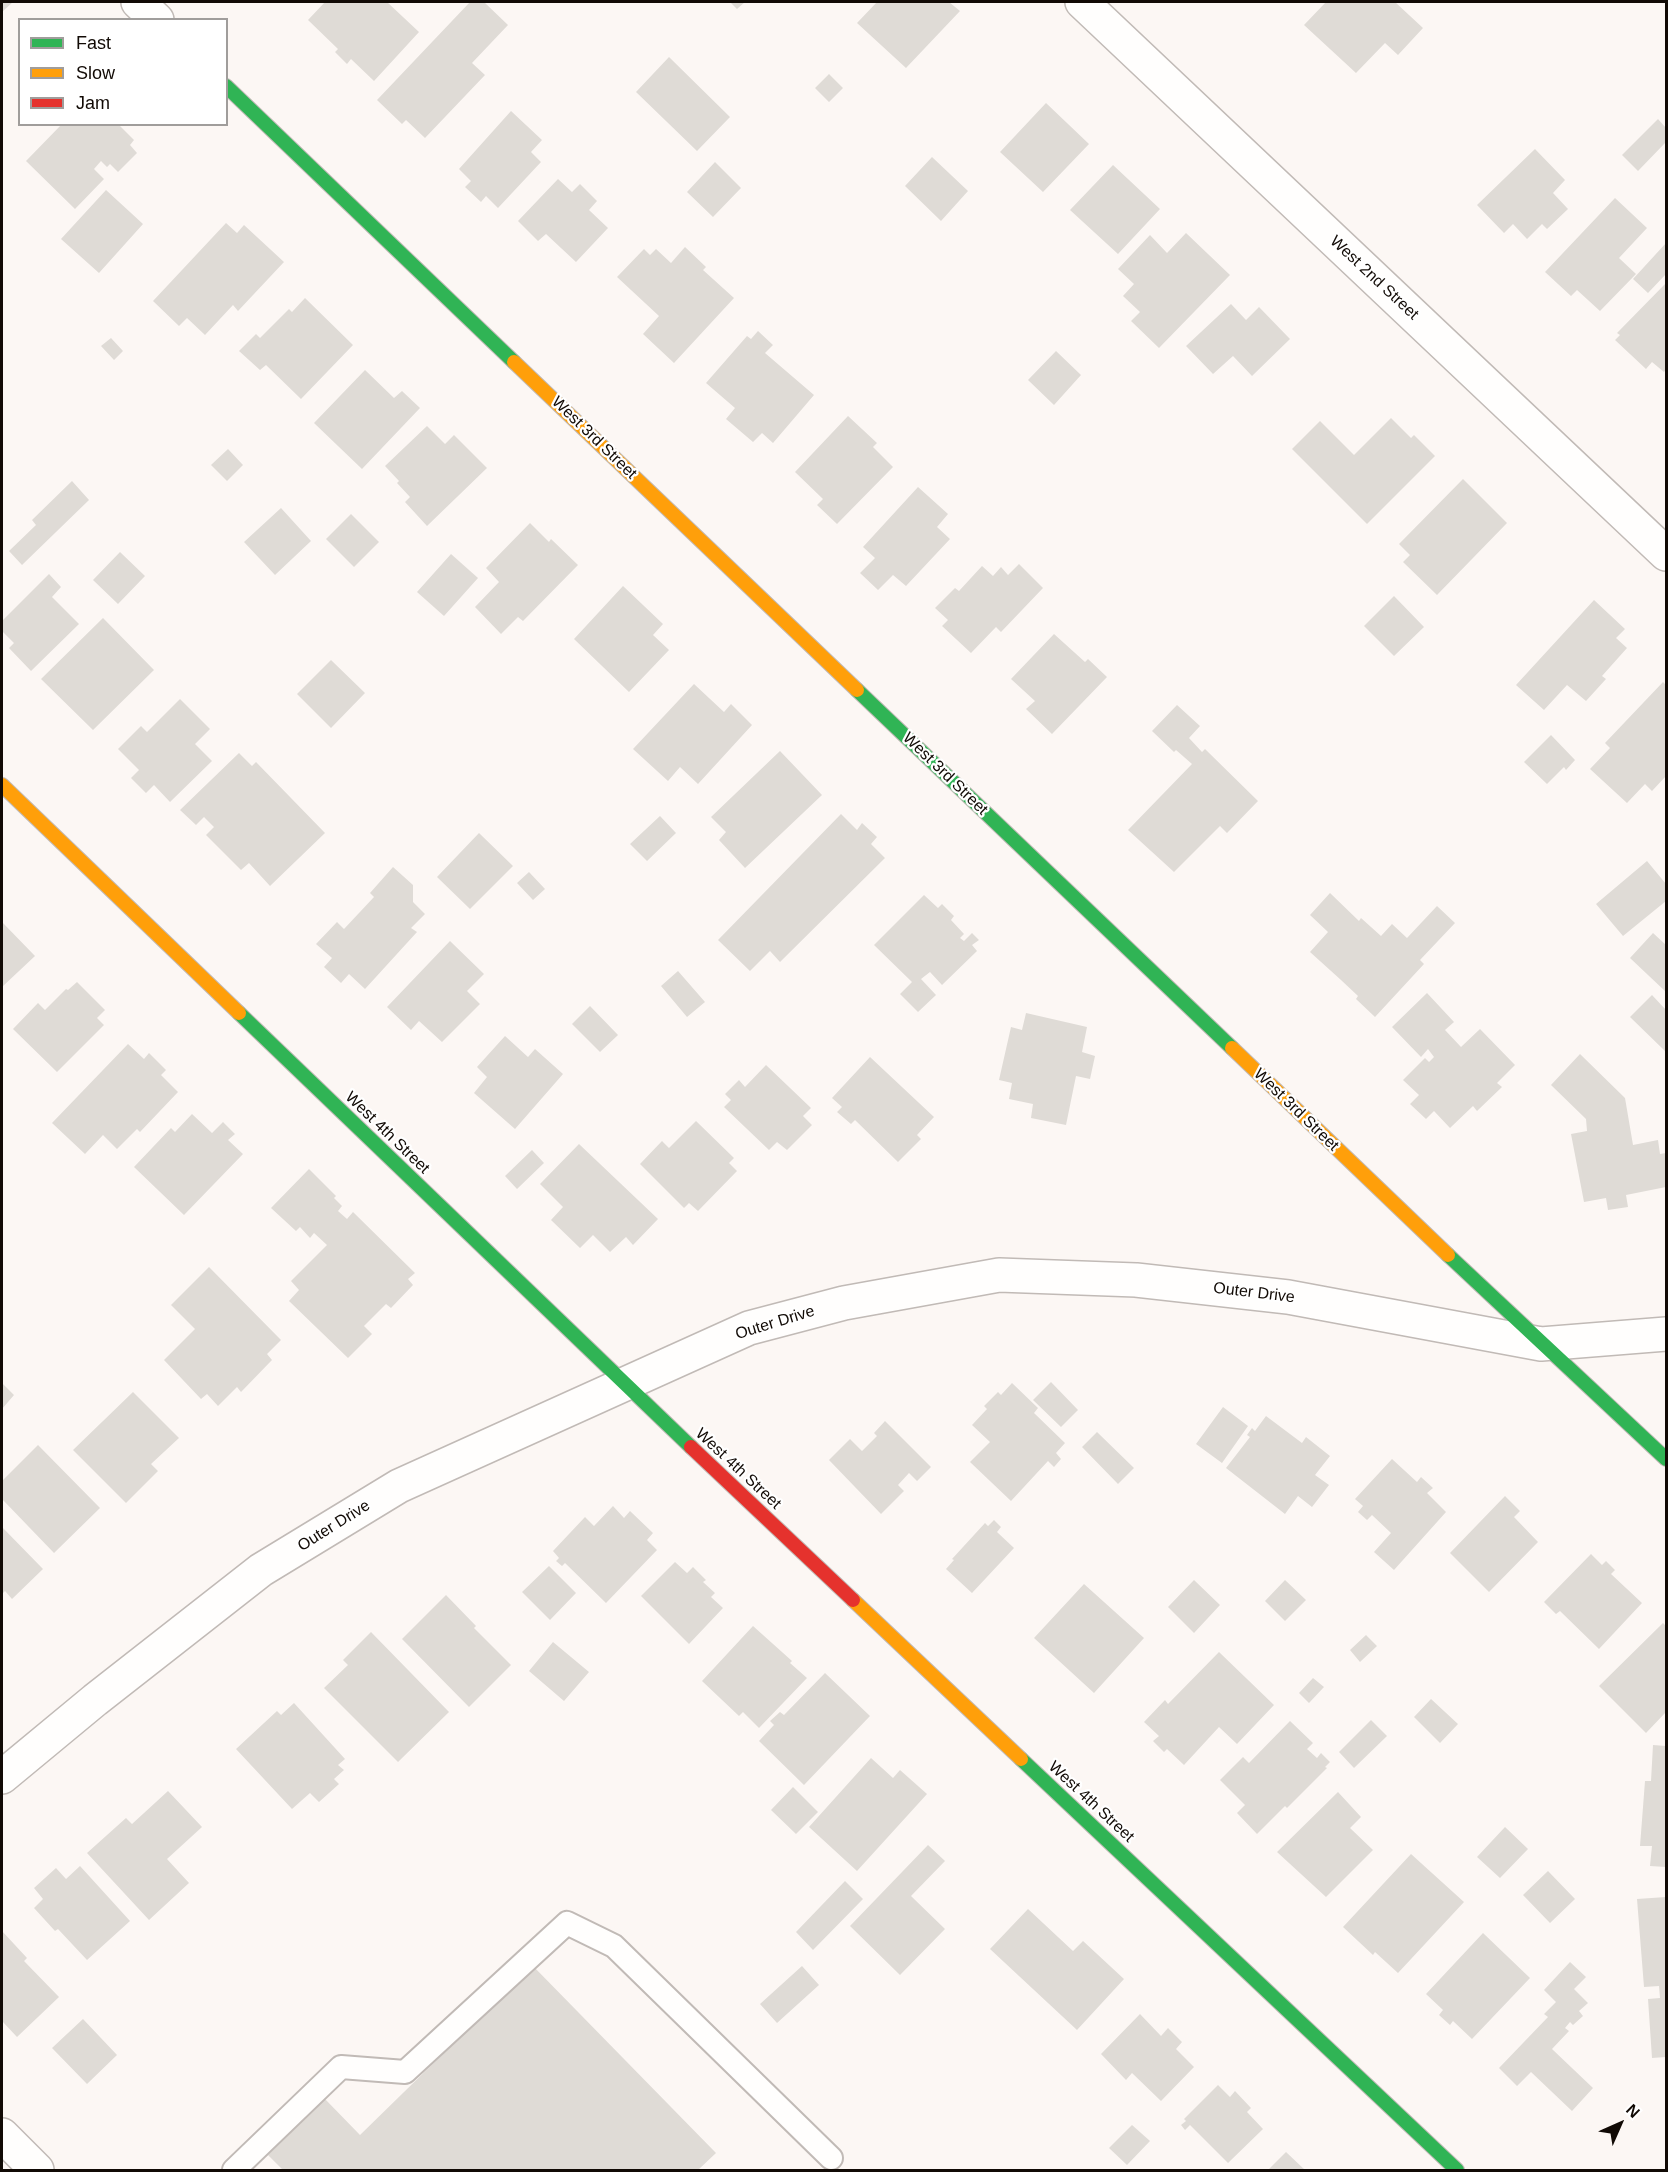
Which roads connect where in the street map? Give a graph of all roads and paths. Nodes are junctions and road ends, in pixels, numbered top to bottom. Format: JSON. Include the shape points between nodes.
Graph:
{"nodes":[{"id":1,"x":138,"y":2,"type":"edge"},
{"id":2,"x":1082,"y":2,"type":"edge"},
{"id":3,"x":155,"y":18,"type":"edge"},
{"id":4,"x":228,"y":88,"type":"edge"},
{"id":5,"x":1666,"y":554,"type":"edge"},
{"id":6,"x":2,"y":785,"type":"edge"},
{"id":7,"x":1666,"y":1334,"type":"edge"},
{"id":8,"x":1541,"y":1344,"type":"junction"},
{"id":9,"x":623,"y":1383,"type":"junction"},
{"id":10,"x":1666,"y":1459,"type":"edge"},
{"id":11,"x":2,"y":1777,"type":"edge"},
{"id":12,"x":2,"y":2135,"type":"edge"},
{"id":13,"x":831,"y":2166,"type":"edge"},
{"id":14,"x":37,"y":2170,"type":"edge"},
{"id":15,"x":234,"y":2170,"type":"edge"},
{"id":16,"x":1457,"y":2170,"type":"edge"}],
"edges":[{"from":1,"to":3,"type":"street"},
{"from":2,"to":5,"type":"street","name":"West 2nd Street"},
{"from":4,"to":8,"type":"street","name":"West 3rd Street"},
{"from":6,"to":9,"type":"street","name":"West 4th Street"},
{"from":7,"to":8,"type":"street","name":"Outer Drive"},
{"from":8,"to":9,"type":"street","name":"Outer Drive","via":[[1288,1297],[1136,1280],[999,1275],[844,1303],[749,1328]]},
{"from":8,"to":10,"type":"street","name":"West 3rd Street"},
{"from":9,"to":11,"type":"street","name":"Outer Drive","via":[[399,1486],[261,1570]]},
{"from":9,"to":16,"type":"street","name":"West 4th Street"},
{"from":12,"to":14,"type":"street"},
{"from":13,"to":15,"type":"lane","via":[[614,1946],[567,1923],[405,2072],[341,2067]]}]}
